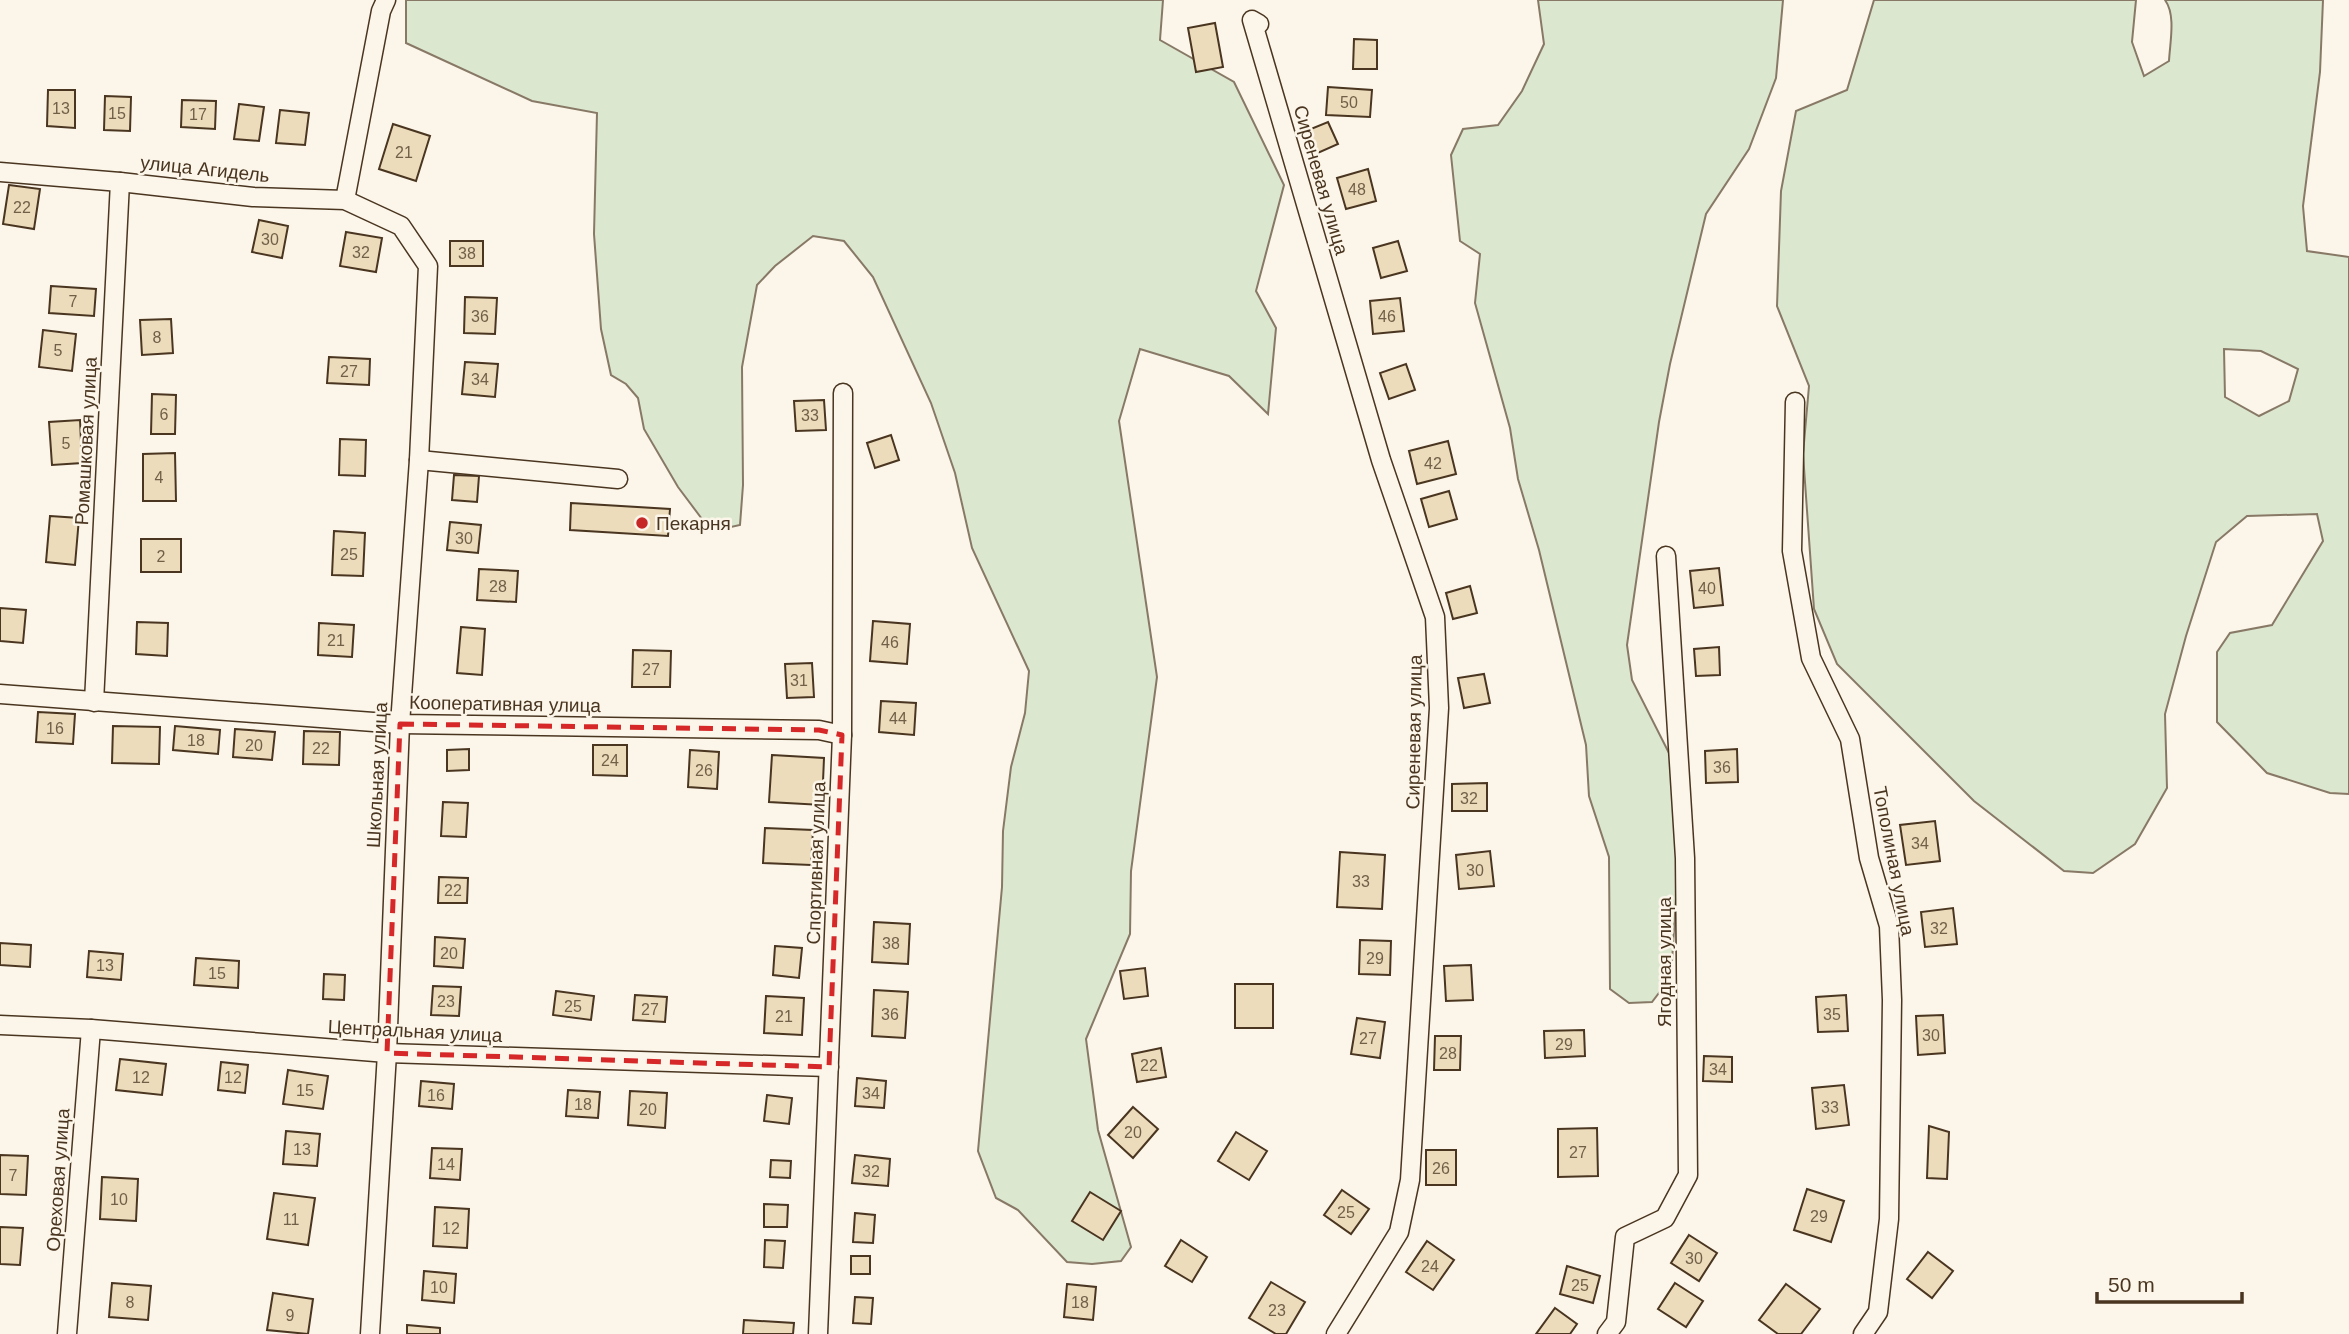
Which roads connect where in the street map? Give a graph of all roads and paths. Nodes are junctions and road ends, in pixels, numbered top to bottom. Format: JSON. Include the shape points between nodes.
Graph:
{"nodes":[{"id":1,"x":386,"y":0,"type":"edge"},
{"id":2,"x":1259,"y":24,"type":"dead end"},
{"id":3,"x":0,"y":172,"type":"edge"},
{"id":4,"x":120,"y":182,"type":"junction"},
{"id":5,"x":345,"y":200,"type":"junction"},
{"id":6,"x":401,"y":226,"type":"joint"},
{"id":7,"x":843,"y":393,"type":"dead end"},
{"id":8,"x":1795,"y":402,"type":"dead end"},
{"id":9,"x":419,"y":460,"type":"junction"},
{"id":10,"x":618,"y":479,"type":"dead end"},
{"id":11,"x":1666,"y":556,"type":"dead end"},
{"id":12,"x":0,"y":694,"type":"edge"},
{"id":13,"x":94,"y":702,"type":"junction"},
{"id":14,"x":400,"y":724,"type":"junction"},
{"id":15,"x":842,"y":735,"type":"junction"},
{"id":16,"x":0,"y":1025,"type":"edge"},
{"id":17,"x":91,"y":1029,"type":"junction"},
{"id":18,"x":387,"y":1053,"type":"junction"},
{"id":19,"x":829,"y":1067,"type":"junction"},
{"id":20,"x":67,"y":1334,"type":"edge"},
{"id":21,"x":370,"y":1334,"type":"edge"},
{"id":22,"x":818,"y":1334,"type":"edge"},
{"id":23,"x":1336,"y":1334,"type":"edge"},
{"id":24,"x":1607,"y":1334,"type":"edge"},
{"id":25,"x":1863,"y":1334,"type":"edge"}],
"edges":[{"from":1,"to":5,"type":"street"},
{"from":2,"to":23,"type":"street","name":"Сиреневая улица","via":[[1252,20],[1381,460],[1435,617],[1439,708],[1409,1180],[1399,1233]]},
{"from":3,"to":4,"type":"street","name":"улица Агидель"},
{"from":4,"to":5,"type":"street","name":"улица Агидель","via":[[253,197]]},
{"from":4,"to":13,"type":"street","name":"Ромашковая улица"},
{"from":5,"to":6,"type":"street","name":"улица Агидель"},
{"from":6,"to":9,"type":"street","name":"Школьная улица","via":[[428,266]]},
{"from":7,"to":15,"type":"street","name":"Спортивная улица"},
{"from":8,"to":25,"type":"street","name":"Тополиная улица","via":[[1792,551],[1811,658],[1850,739],[1869,858],[1889,926],[1889,1219],[1878,1312]]},
{"from":9,"to":10,"type":"street"},
{"from":9,"to":14,"type":"street","name":"Школьная улица"},
{"from":11,"to":24,"type":"street","name":"Ягодная улица","via":[[1685,858],[1688,1174],[1665,1218],[1625,1237],[1616,1322]]},
{"from":12,"to":13,"type":"street","name":"Кооперативная улица"},
{"from":13,"to":14,"type":"street","name":"Кооперативная улица"},
{"from":14,"to":15,"type":"street","name":"Кооперативная улица","via":[[819,730]]},
{"from":14,"to":18,"type":"street","name":"Школьная улица"},
{"from":15,"to":19,"type":"street","name":"Спортивная улица"},
{"from":16,"to":17,"type":"street","name":"Центральная улица"},
{"from":17,"to":18,"type":"street","name":"Центральная улица"},
{"from":17,"to":20,"type":"street","name":"Ореховая улица"},
{"from":18,"to":19,"type":"street","name":"Центральная улица"},
{"from":18,"to":21,"type":"street","name":"Школьная улица"},
{"from":19,"to":22,"type":"street","name":"Спортивная улица"}]}
